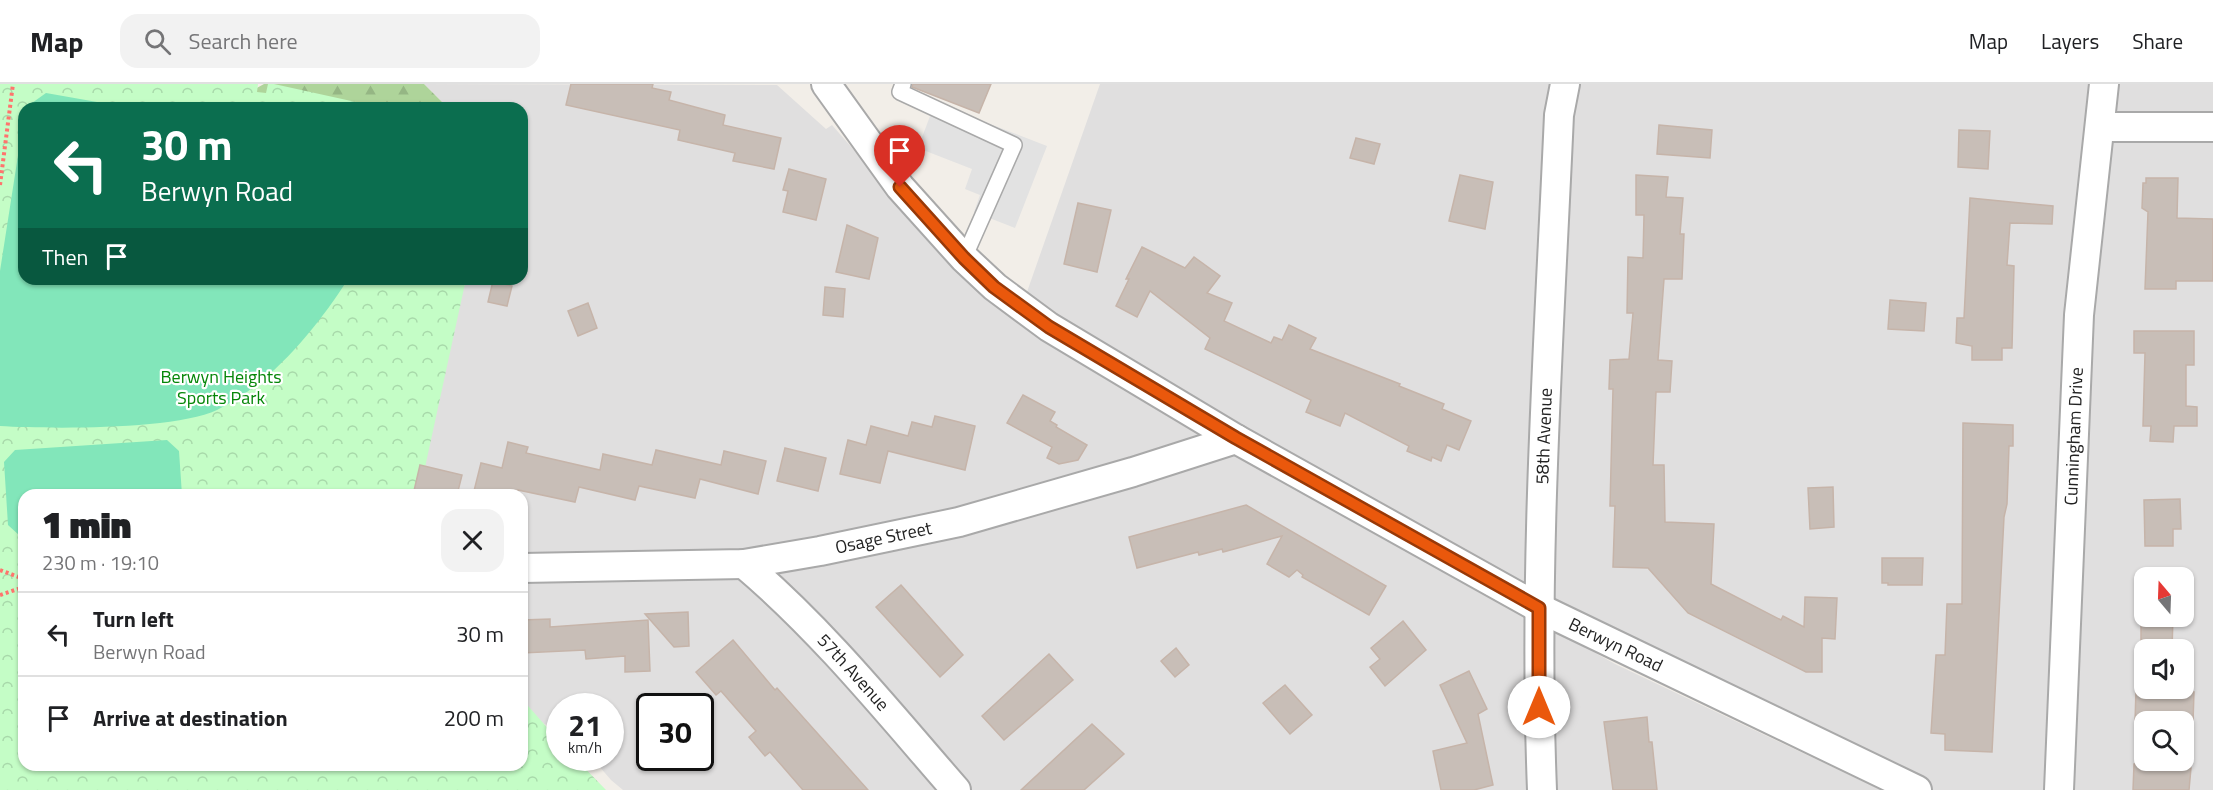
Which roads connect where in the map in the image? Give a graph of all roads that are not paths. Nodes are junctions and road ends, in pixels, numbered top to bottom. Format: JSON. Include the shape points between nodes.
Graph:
{"nodes":[{"id":1,"x":826,"y":84,"type":"edge"},
{"id":2,"x":903,"y":84,"type":"edge"},
{"id":3,"x":1565,"y":84,"type":"edge"},
{"id":4,"x":2104,"y":84,"type":"edge"},
{"id":5,"x":2100,"y":127,"type":"junction"},
{"id":6,"x":2213,"y":127,"type":"edge"},
{"id":7,"x":964,"y":258,"type":"junction"},
{"id":8,"x":1236,"y":438,"type":"junction"},
{"id":9,"x":744,"y":564,"type":"junction"},
{"id":10,"x":528,"y":568,"type":"edge"},
{"id":11,"x":1539,"y":608,"type":"junction"},
{"id":12,"x":956,"y":790,"type":"edge"},
{"id":13,"x":1542,"y":790,"type":"edge"},
{"id":14,"x":1917,"y":790,"type":"edge"},
{"id":15,"x":2059,"y":790,"type":"edge"}],
"edges":[{"from":1,"to":7,"type":"street","name":"Berwyn Road","via":[[900,187]]},
{"from":2,"to":7,"type":"lane","via":[[900,92],[1014,145]]},
{"from":3,"to":11,"type":"street","name":"58th Avenue","via":[[1559,115],[1542,452]]},
{"from":4,"to":5,"type":"street","name":"Cunningham Drive"},
{"from":5,"to":6,"type":"street"},
{"from":5,"to":15,"type":"street","name":"Cunningham Drive","via":[[2079,315]]},
{"from":7,"to":8,"type":"street","name":"Berwyn Road","via":[[1021,309]]},
{"from":8,"to":9,"type":"street","name":"Osage Street","via":[[959,522]]},
{"from":8,"to":11,"type":"street","name":"Berwyn Road"},
{"from":9,"to":10,"type":"street","name":"Osage Street"},
{"from":9,"to":12,"type":"street","name":"57th Avenue","via":[[818,633]]},
{"from":11,"to":13,"type":"street","name":"58th Avenue"},
{"from":11,"to":14,"type":"street","name":"Berwyn Road"}]}
